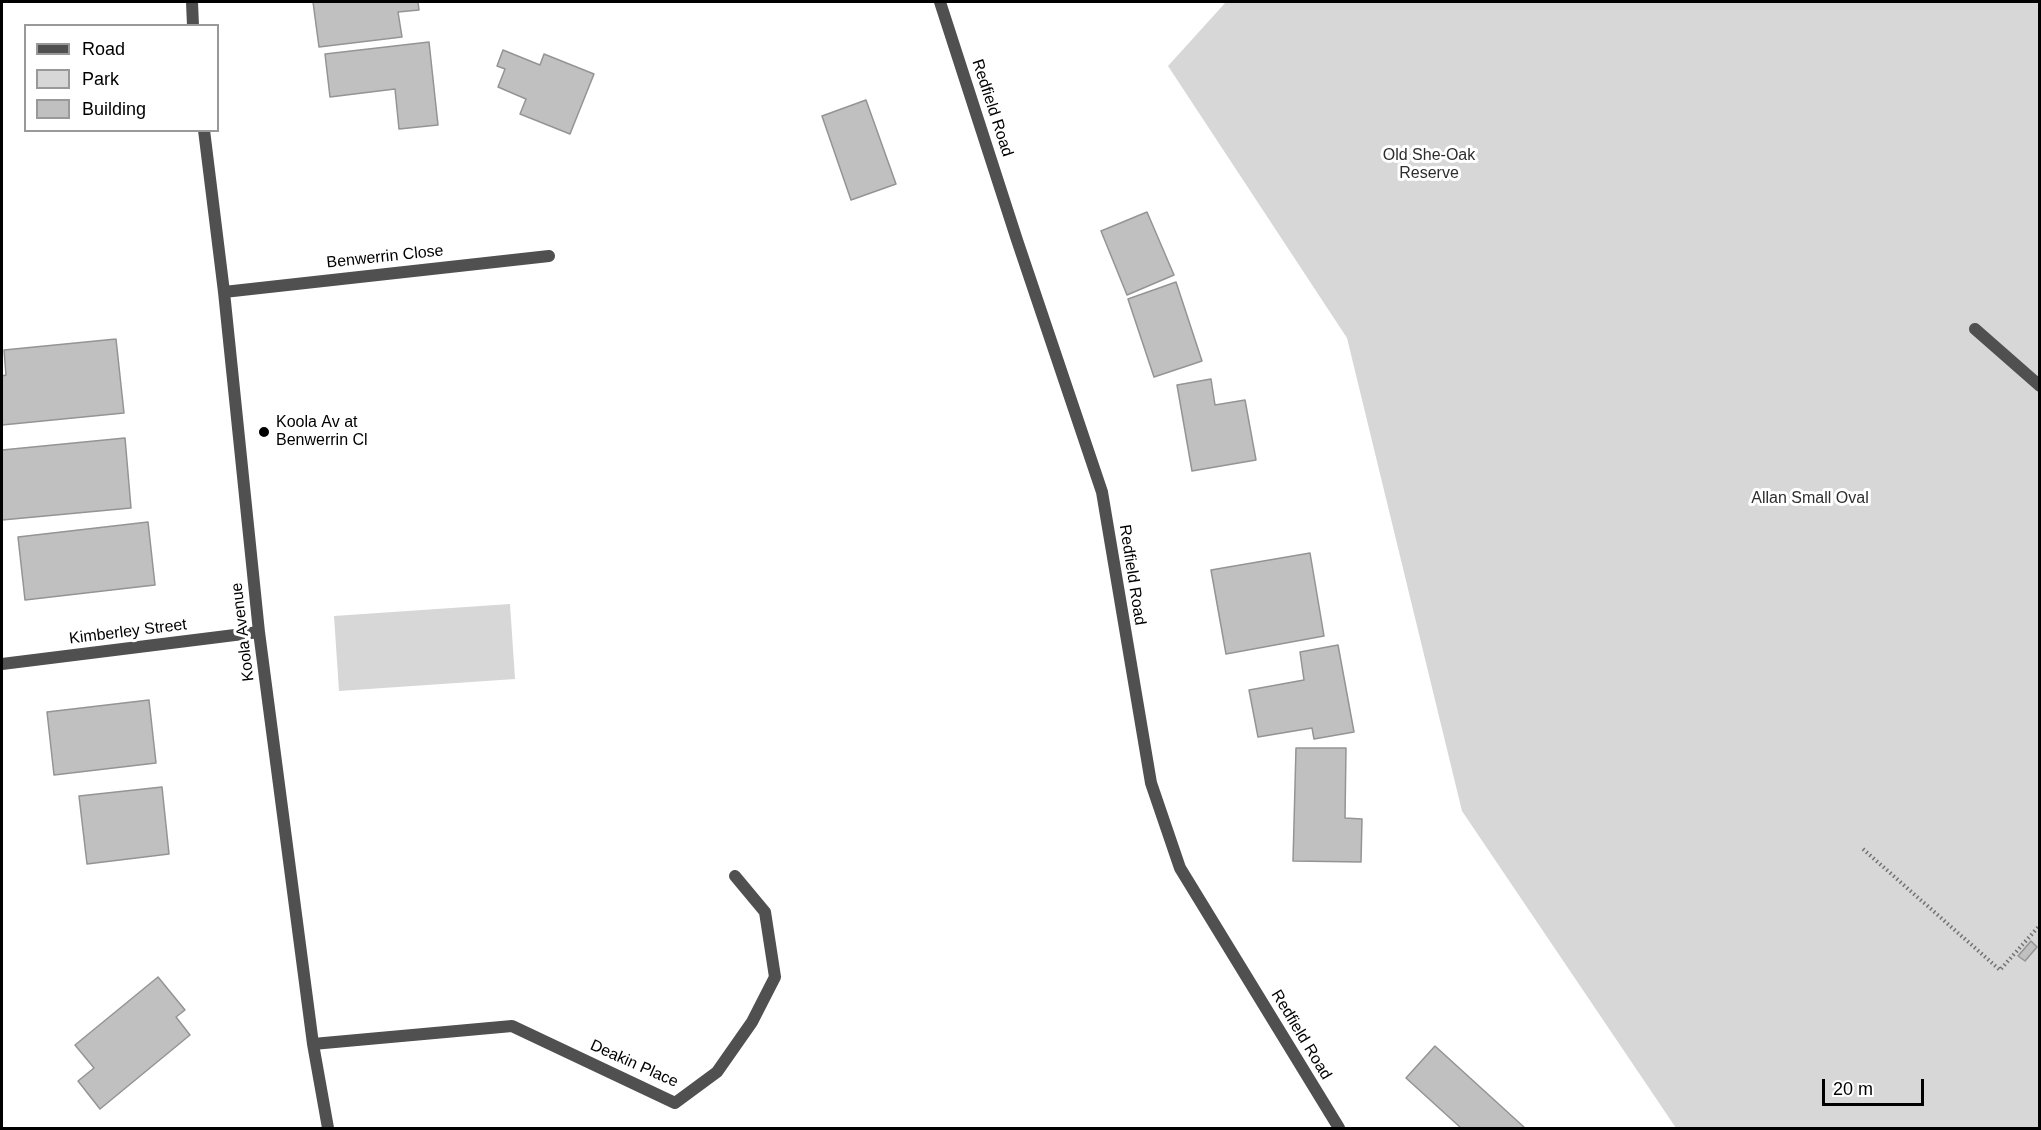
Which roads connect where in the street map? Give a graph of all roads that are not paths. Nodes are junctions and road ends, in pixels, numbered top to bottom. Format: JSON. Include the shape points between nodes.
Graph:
{"nodes":[{"id":1,"x":192,"y":2,"type":"edge"},
{"id":2,"x":940,"y":2,"type":"edge"},
{"id":3,"x":194,"y":24,"type":"edge"},
{"id":4,"x":204,"y":132,"type":"edge"},
{"id":5,"x":549,"y":256,"type":"dead end"},
{"id":6,"x":224,"y":292,"type":"junction"},
{"id":7,"x":1975,"y":329,"type":"dead end"},
{"id":8,"x":2040,"y":386,"type":"edge"},
{"id":9,"x":259,"y":632,"type":"junction"},
{"id":10,"x":2,"y":664,"type":"edge"},
{"id":11,"x":735,"y":876,"type":"dead end"},
{"id":12,"x":313,"y":1044,"type":"junction"},
{"id":13,"x":328,"y":1128,"type":"edge"},
{"id":14,"x":1338,"y":1128,"type":"edge"}],
"edges":[{"from":1,"to":3,"type":"street"},
{"from":2,"to":14,"type":"street","name":"Redfield Road","via":[[1102,492],[1151,783],[1180,868]]},
{"from":4,"to":6,"type":"street","name":"Koola Avenue"},
{"from":5,"to":6,"type":"street","name":"Benwerrin Close"},
{"from":6,"to":9,"type":"street","name":"Koola Avenue"},
{"from":7,"to":8,"type":"street"},
{"from":9,"to":10,"type":"street","name":"Kimberley Street"},
{"from":9,"to":12,"type":"street","name":"Koola Avenue"},
{"from":11,"to":12,"type":"street","name":"Deakin Place","via":[[765,912],[775,977],[752,1022],[717,1072],[675,1103],[512,1026]]},
{"from":12,"to":13,"type":"street","name":"Koola Avenue"}]}
